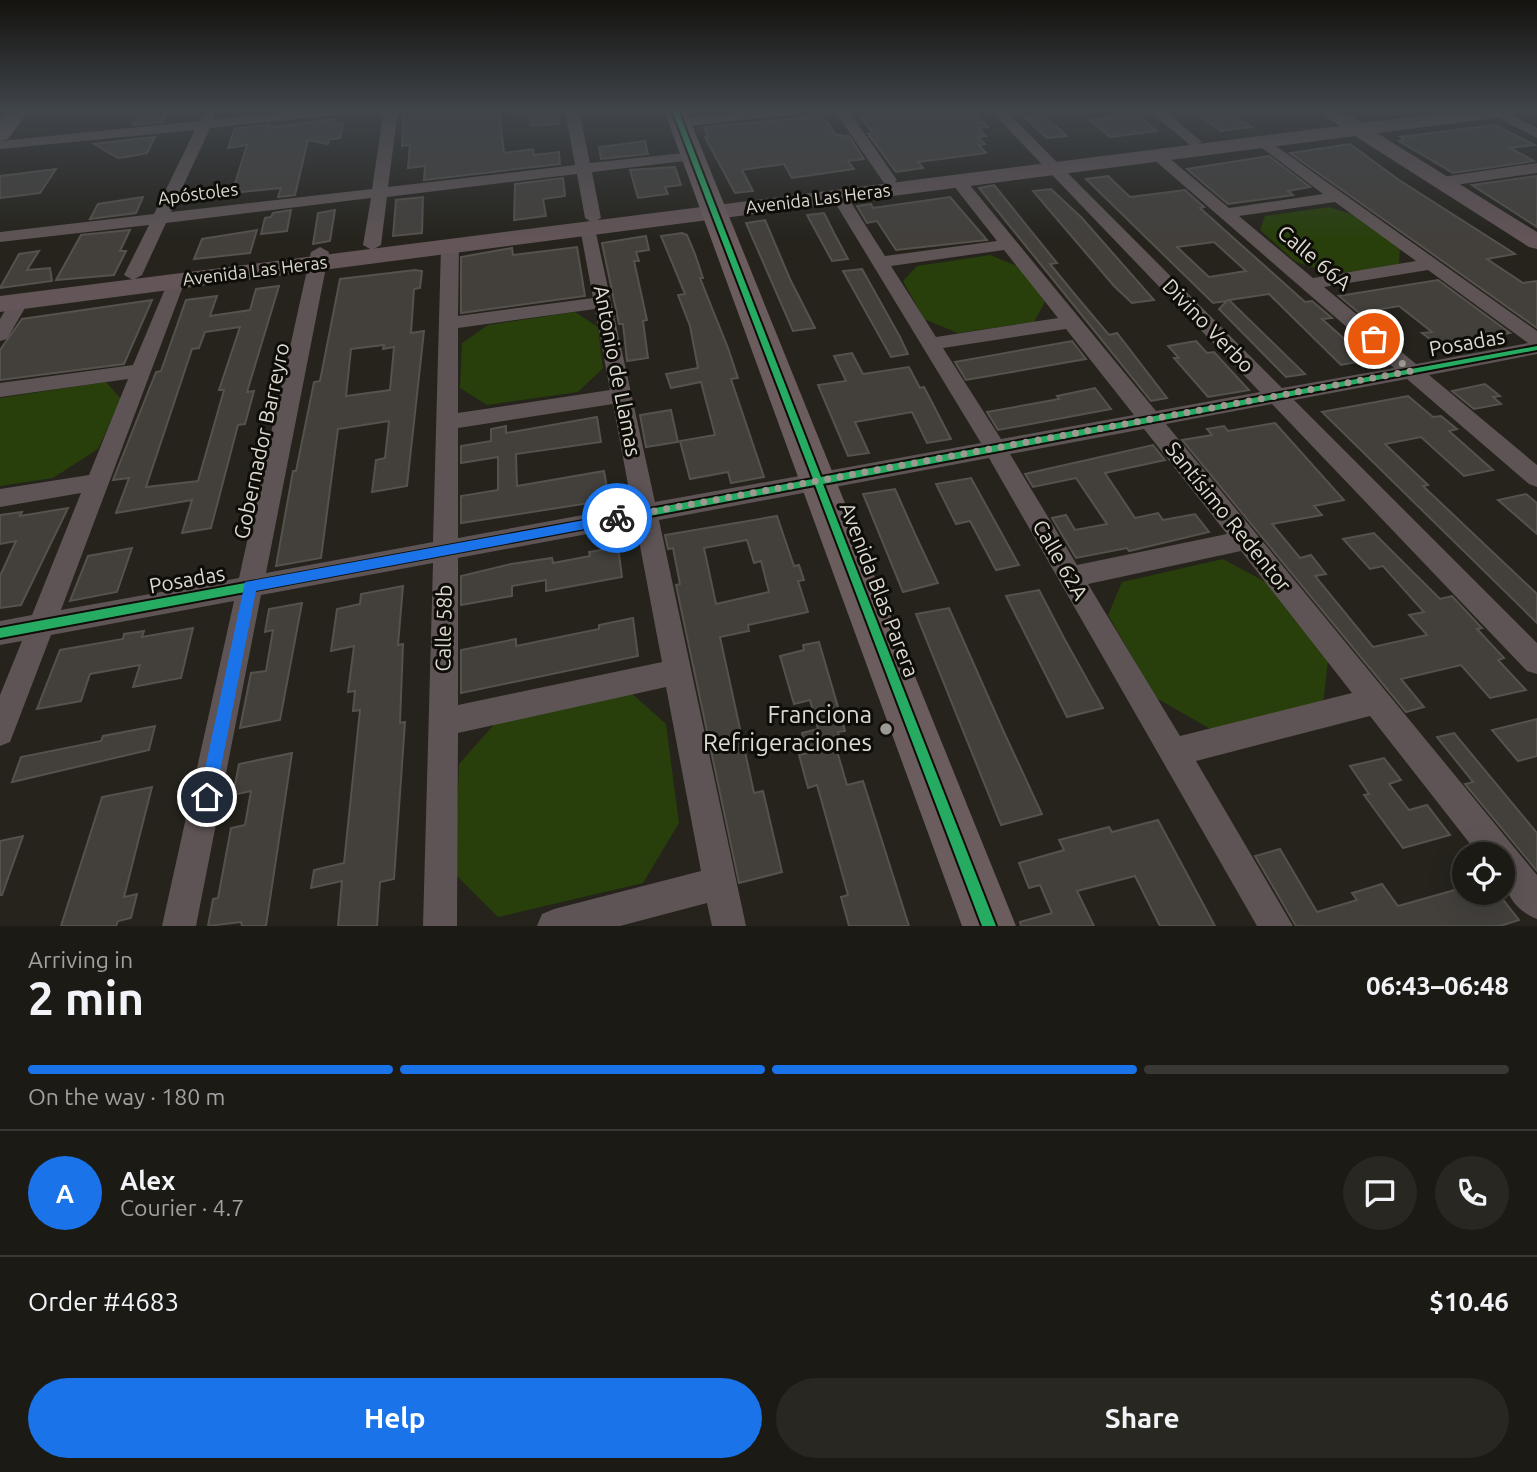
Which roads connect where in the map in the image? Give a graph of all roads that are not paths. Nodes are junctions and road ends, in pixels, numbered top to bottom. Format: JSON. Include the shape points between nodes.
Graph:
{"nodes":[{"id":1,"x":191,"y":153,"type":"edge"},
{"id":2,"x":385,"y":153,"type":"edge"},
{"id":3,"x":581,"y":153,"type":"edge"},
{"id":4,"x":871,"y":153,"type":"edge"},
{"id":5,"x":1039,"y":153,"type":"edge"},
{"id":6,"x":1121,"y":153,"type":"edge"},
{"id":7,"x":1171,"y":153,"type":"edge"},
{"id":8,"x":1277,"y":153,"type":"edge"},
{"id":9,"x":1396,"y":153,"type":"edge"},
{"id":10,"x":1157,"y":155,"type":"junction"},
{"id":11,"x":693,"y":156,"type":"joint"},
{"id":12,"x":1050,"y":164,"type":"junction"},
{"id":13,"x":1537,"y":168,"type":"edge"},
{"id":14,"x":584,"y":169,"type":"junction"},
{"id":15,"x":889,"y":180,"type":"junction"},
{"id":16,"x":958,"y":181,"type":"junction"},
{"id":17,"x":1442,"y":182,"type":"junction"},
{"id":18,"x":380,"y":192,"type":"junction"},
{"id":19,"x":839,"y":196,"type":"junction"},
{"id":20,"x":1338,"y":197,"type":"junction"},
{"id":21,"x":713,"y":207,"type":"junction"},
{"id":22,"x":1225,"y":213,"type":"junction"},
{"id":23,"x":161,"y":218,"type":"junction"},
{"id":24,"x":590,"y":223,"type":"junction"},
{"id":25,"x":0,"y":237,"type":"edge"},
{"id":26,"x":1537,"y":242,"type":"edge"},
{"id":27,"x":1009,"y":244,"type":"junction"},
{"id":28,"x":372,"y":245,"type":"junction"},
{"id":29,"x":450,"y":246,"type":"junction"},
{"id":30,"x":318,"y":257,"type":"junction"},
{"id":31,"x":880,"y":262,"type":"junction"},
{"id":32,"x":1431,"y":264,"type":"junction"},
{"id":33,"x":133,"y":275,"type":"junction"},
{"id":34,"x":176,"y":281,"type":"junction"},
{"id":35,"x":1308,"y":284,"type":"junction"},
{"id":36,"x":7,"y":299,"type":"edge"},
{"id":37,"x":603,"y":302,"type":"junction"},
{"id":38,"x":1072,"y":322,"type":"junction"},
{"id":39,"x":449,"y":323,"type":"junction"},
{"id":40,"x":0,"y":335,"type":"edge"},
{"id":41,"x":1537,"y":341,"type":"edge"},
{"id":42,"x":931,"y":344,"type":"junction"},
{"id":43,"x":1537,"y":348,"type":"edge"},
{"id":44,"x":142,"y":370,"type":"junction"},
{"id":45,"x":1411,"y":371,"type":"junction"},
{"id":46,"x":0,"y":390,"type":"edge"},
{"id":47,"x":622,"y":395,"type":"junction"},
{"id":48,"x":1276,"y":396,"type":"junction"},
{"id":49,"x":1150,"y":419,"type":"junction"},
{"id":50,"x":448,"y":422,"type":"junction"},
{"id":51,"x":995,"y":448,"type":"junction"},
{"id":52,"x":1537,"y":478,"type":"edge"},
{"id":53,"x":818,"y":481,"type":"junction"},
{"id":54,"x":98,"y":482,"type":"junction"},
{"id":55,"x":0,"y":498,"type":"edge"},
{"id":56,"x":646,"y":513,"type":"junction"},
{"id":57,"x":1247,"y":540,"type":"junction"},
{"id":58,"x":446,"y":550,"type":"junction"},
{"id":59,"x":1070,"y":577,"type":"junction"},
{"id":60,"x":250,"y":586,"type":"junction"},
{"id":61,"x":42,"y":625,"type":"junction"},
{"id":62,"x":0,"y":633,"type":"edge"},
{"id":63,"x":1537,"y":662,"type":"edge"},
{"id":64,"x":677,"y":672,"type":"junction"},
{"id":65,"x":1376,"y":701,"type":"junction"},
{"id":66,"x":443,"y":722,"type":"junction"},
{"id":67,"x":0,"y":732,"type":"edge"},
{"id":68,"x":1173,"y":752,"type":"junction"},
{"id":69,"x":1489,"y":842,"type":"edge"},
{"id":70,"x":1515,"y":875,"type":"edge"},
{"id":71,"x":720,"y":883,"type":"junction"},
{"id":72,"x":1537,"y":902,"type":"edge"},
{"id":73,"x":179,"y":926,"type":"edge"},
{"id":74,"x":440,"y":926,"type":"edge"},
{"id":75,"x":554,"y":926,"type":"edge"},
{"id":76,"x":729,"y":926,"type":"edge"},
{"id":77,"x":989,"y":926,"type":"edge"},
{"id":78,"x":1276,"y":926,"type":"edge"}],
"edges":[{"from":1,"to":23,"type":"street"},
{"from":2,"to":18,"type":"street"},
{"from":3,"to":14,"type":"street","name":"Antonio de Llamas"},
{"from":4,"to":15,"type":"street"},
{"from":5,"to":12,"type":"street","name":"Divino Verbo"},
{"from":6,"to":12,"type":"main road","name":"Avenida Las Heras"},
{"from":7,"to":10,"type":"main road","name":"Avenida Las Heras"},
{"from":8,"to":20,"type":"street"},
{"from":9,"to":17,"type":"main road"},
{"from":10,"to":12,"type":"main road","name":"Avenida Las Heras"},
{"from":10,"to":22,"type":"street","name":"Calle 66A"},
{"from":11,"to":14,"type":"street","name":"Apóstoles"},
{"from":11,"to":21,"type":"main road","name":"Avenida Blas Parera"},
{"from":12,"to":15,"type":"main road","name":"Avenida Las Heras"},
{"from":12,"to":16,"type":"main road","name":"Avenida Las Heras"},
{"from":12,"to":48,"type":"street","name":"Divino Verbo"},
{"from":13,"to":17,"type":"street"},
{"from":14,"to":18,"type":"street","name":"Apóstoles"},
{"from":14,"to":24,"type":"street","name":"Antonio de Llamas"},
{"from":15,"to":21,"type":"main road","name":"Avenida Las Heras"},
{"from":16,"to":19,"type":"main road","name":"Avenida Las Heras"},
{"from":16,"to":27,"type":"street","name":"Santísimo Redentor"},
{"from":17,"to":26,"type":"main road"},
{"from":18,"to":23,"type":"street","name":"Apóstoles"},
{"from":18,"to":28,"type":"street"},
{"from":19,"to":21,"type":"main road","name":"Avenida Las Heras"},
{"from":19,"to":31,"type":"street","name":"Calle 62A"},
{"from":20,"to":22,"type":"street"},
{"from":20,"to":32,"type":"street"},
{"from":21,"to":24,"type":"main road","name":"Avenida Las Heras"},
{"from":21,"to":53,"type":"main road","name":"Avenida Blas Parera"},
{"from":22,"to":35,"type":"street","name":"Calle 66A"},
{"from":23,"to":25,"type":"street","name":"Apóstoles"},
{"from":23,"to":33,"type":"street"},
{"from":24,"to":28,"type":"main road","name":"Avenida Las Heras"},
{"from":24,"to":29,"type":"main road","name":"Avenida Las Heras"},
{"from":24,"to":37,"type":"street","name":"Antonio de Llamas"},
{"from":27,"to":31,"type":"street"},
{"from":27,"to":38,"type":"street","name":"Santísimo Redentor"},
{"from":28,"to":30,"type":"main road","name":"Avenida Las Heras"},
{"from":29,"to":30,"type":"main road","name":"Avenida Las Heras"},
{"from":29,"to":39,"type":"street","name":"Calle 58b"},
{"from":30,"to":33,"type":"main road","name":"Avenida Las Heras"},
{"from":30,"to":34,"type":"main road","name":"Avenida Las Heras"},
{"from":30,"to":60,"type":"street","name":"Gobernador Barreyro"},
{"from":31,"to":42,"type":"street","name":"Calle 62A"},
{"from":32,"to":35,"type":"street"},
{"from":32,"to":41,"type":"street"},
{"from":33,"to":36,"type":"main road","name":"Avenida Las Heras"},
{"from":34,"to":36,"type":"main road","name":"Avenida Las Heras"},
{"from":34,"to":44,"type":"street"},
{"from":35,"to":45,"type":"street","name":"Calle 66A"},
{"from":36,"to":40,"type":"street"},
{"from":37,"to":39,"type":"street"},
{"from":37,"to":47,"type":"street","name":"Antonio de Llamas"},
{"from":38,"to":42,"type":"street"},
{"from":38,"to":49,"type":"street","name":"Santísimo Redentor"},
{"from":39,"to":50,"type":"street","name":"Calle 58b"},
{"from":42,"to":51,"type":"street","name":"Calle 62A"},
{"from":43,"to":45,"type":"street","name":"Posadas"},
{"from":44,"to":46,"type":"street"},
{"from":44,"to":54,"type":"street"},
{"from":45,"to":48,"type":"street","name":"Posadas"},
{"from":45,"to":52,"type":"street","name":"Calle 66A"},
{"from":47,"to":50,"type":"street"},
{"from":47,"to":56,"type":"street","name":"Antonio de Llamas"},
{"from":48,"to":49,"type":"street","name":"Posadas"},
{"from":48,"to":63,"type":"street","name":"Divino Verbo"},
{"from":49,"to":51,"type":"street","name":"Posadas"},
{"from":49,"to":57,"type":"street","name":"Santísimo Redentor"},
{"from":50,"to":58,"type":"street","name":"Calle 58b"},
{"from":51,"to":53,"type":"street","name":"Posadas"},
{"from":51,"to":59,"type":"street","name":"Calle 62A"},
{"from":53,"to":56,"type":"street","name":"Posadas"},
{"from":53,"to":77,"type":"main road","name":"Avenida Blas Parera"},
{"from":54,"to":55,"type":"street"},
{"from":54,"to":61,"type":"street"},
{"from":56,"to":58,"type":"street","name":"Posadas"},
{"from":56,"to":64,"type":"street","name":"Antonio de Llamas"},
{"from":57,"to":59,"type":"street"},
{"from":57,"to":65,"type":"street","name":"Santísimo Redentor"},
{"from":58,"to":60,"type":"street","name":"Posadas"},
{"from":58,"to":66,"type":"street","name":"Calle 58b"},
{"from":59,"to":68,"type":"street","name":"Calle 62A"},
{"from":60,"to":61,"type":"street","name":"Posadas"},
{"from":60,"to":73,"type":"street","name":"Gobernador Barreyro"},
{"from":61,"to":62,"type":"street","name":"Posadas"},
{"from":61,"to":67,"type":"street"},
{"from":64,"to":66,"type":"street"},
{"from":64,"to":71,"type":"street","name":"Antonio de Llamas"},
{"from":65,"to":68,"type":"street"},
{"from":65,"to":69,"type":"street","name":"Santísimo Redentor"},
{"from":66,"to":74,"type":"street","name":"Calle 58b"},
{"from":68,"to":78,"type":"street","name":"Calle 62A"},
{"from":70,"to":72,"type":"street"},
{"from":71,"to":75,"type":"street"},
{"from":71,"to":76,"type":"street","name":"Antonio de Llamas"}]}
